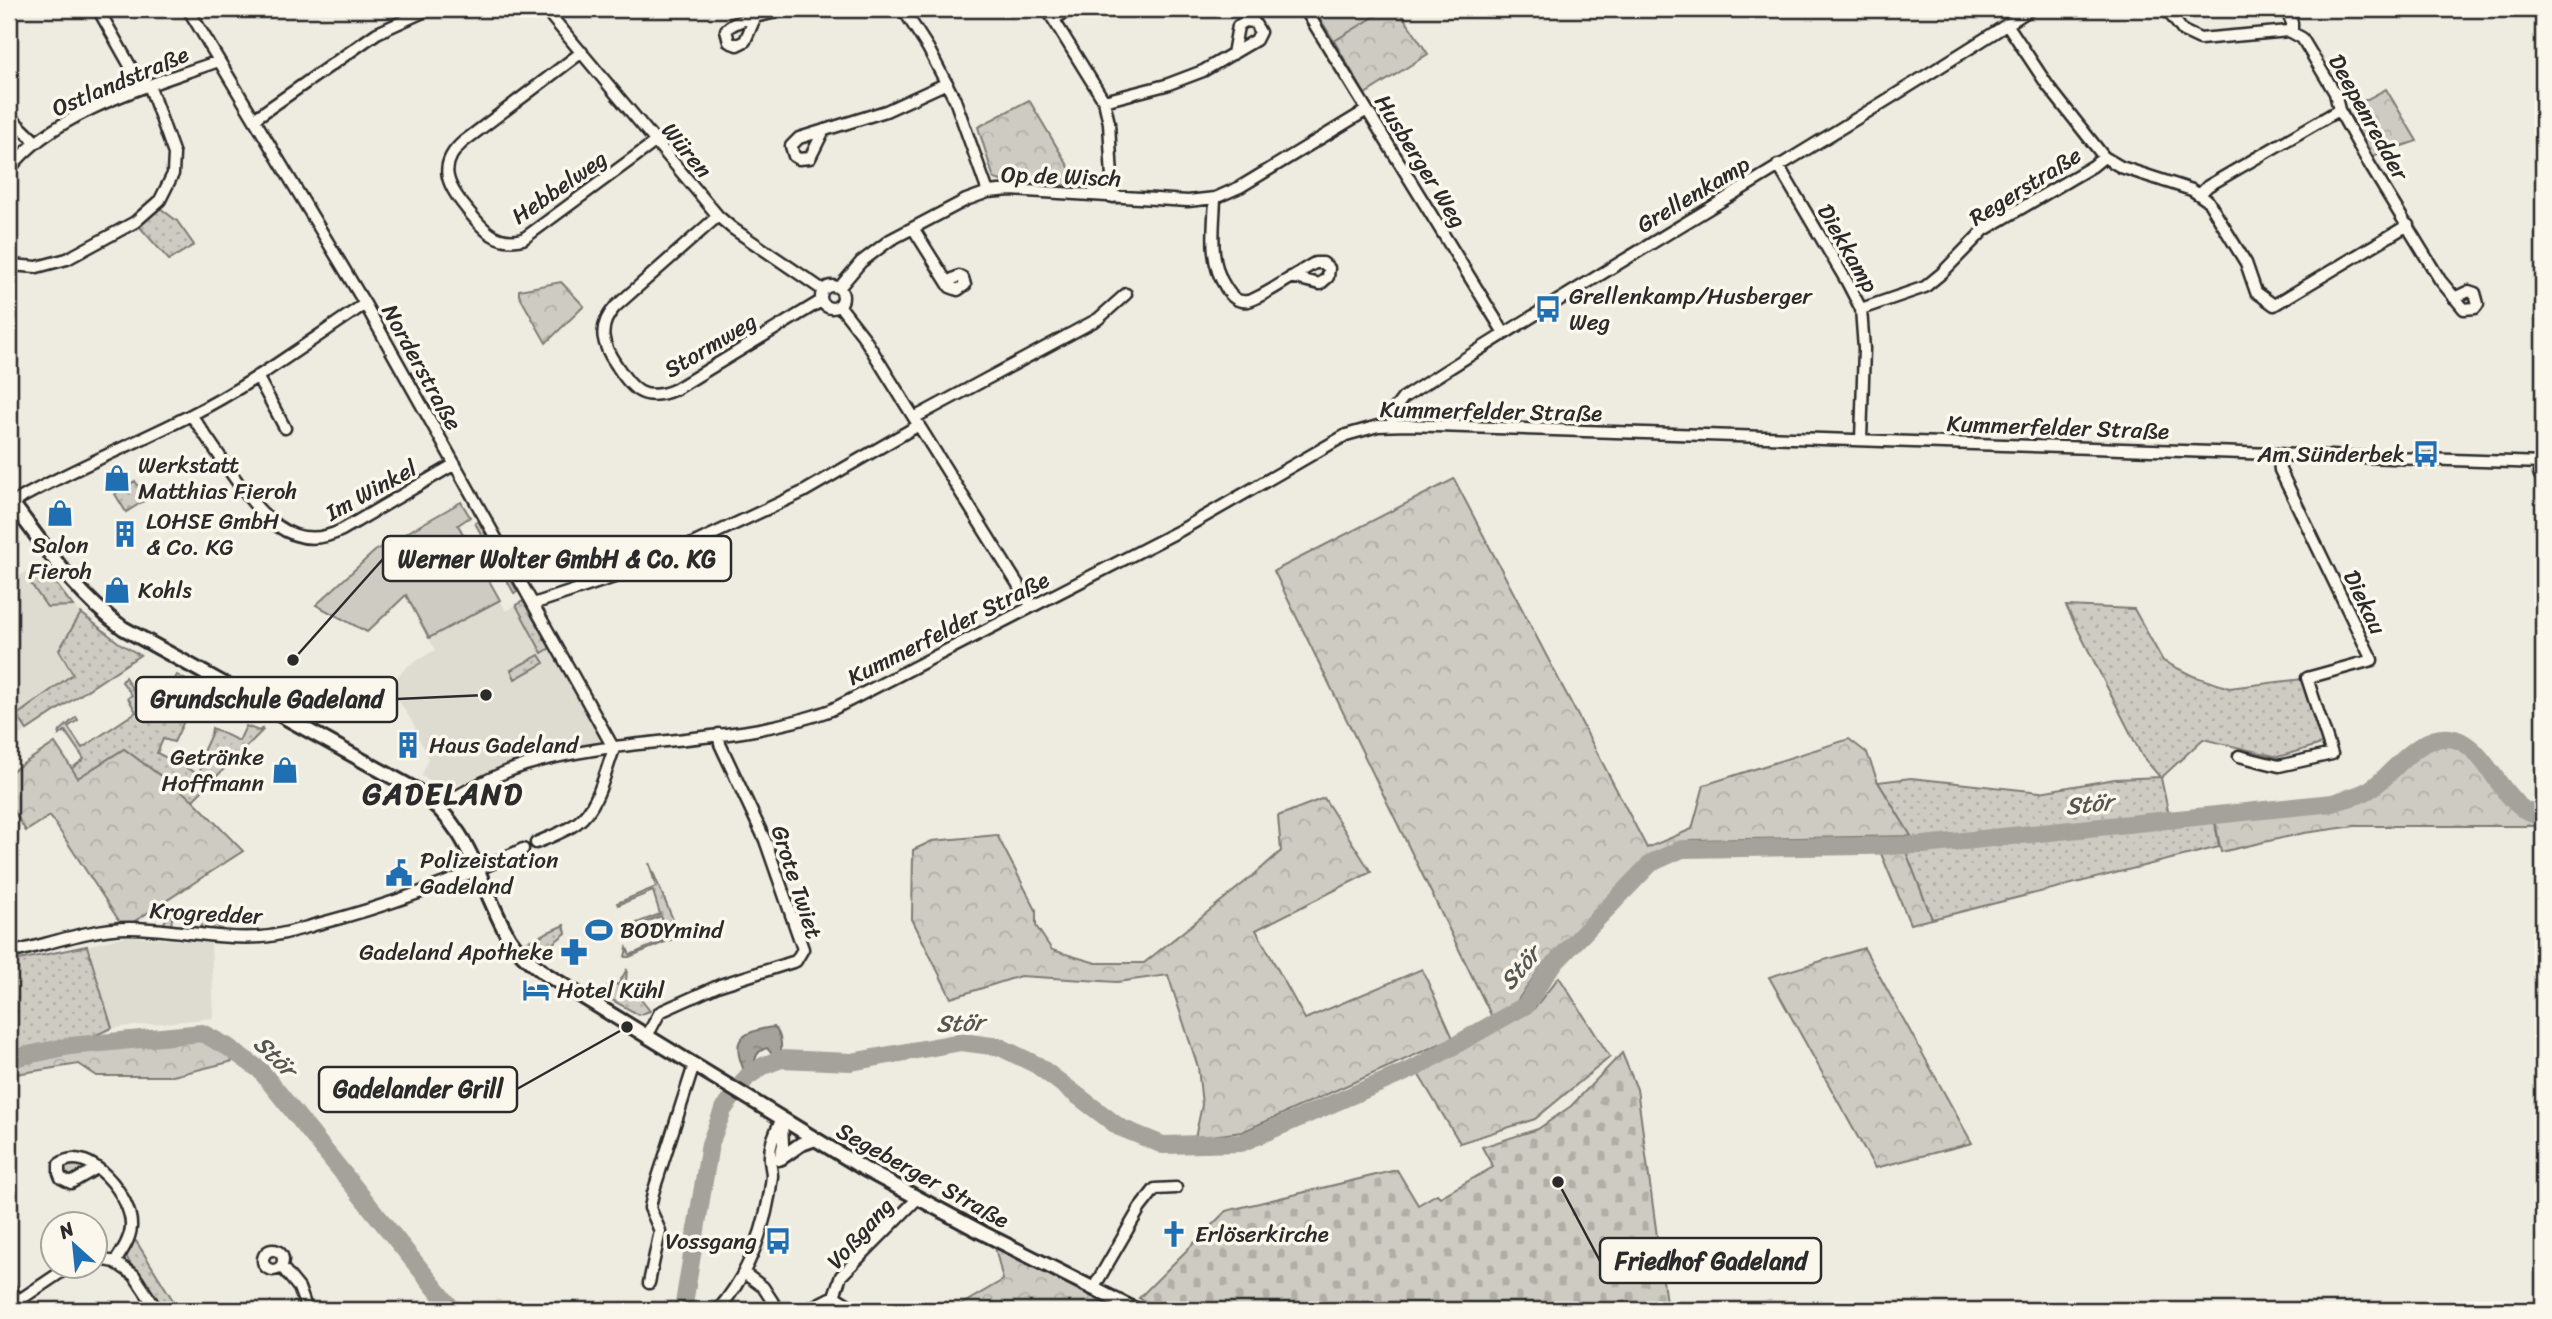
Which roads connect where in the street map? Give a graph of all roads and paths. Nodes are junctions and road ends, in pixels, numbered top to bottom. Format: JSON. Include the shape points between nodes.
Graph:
{"nodes":[{"id":1,"x":98,"y":9,"type":"edge"},
{"id":2,"x":188,"y":9,"type":"edge"},
{"id":3,"x":430,"y":9,"type":"edge"},
{"id":4,"x":545,"y":9,"type":"edge"},
{"id":5,"x":791,"y":9,"type":"edge"},
{"id":6,"x":902,"y":9,"type":"edge"},
{"id":7,"x":1047,"y":9,"type":"edge"},
{"id":8,"x":1071,"y":9,"type":"edge"},
{"id":9,"x":1305,"y":9,"type":"edge"},
{"id":10,"x":2031,"y":9,"type":"edge"},
{"id":11,"x":2166,"y":9,"type":"edge"},
{"id":12,"x":2286,"y":9,"type":"edge"},
{"id":13,"x":755,"y":18,"type":"dead end"},
{"id":14,"x":1054,"y":19,"type":"junction"},
{"id":15,"x":2007,"y":24,"type":"junction"},
{"id":16,"x":2292,"y":32,"type":"junction"},
{"id":17,"x":582,"y":52,"type":"junction"},
{"id":18,"x":1233,"y":54,"type":"dead end"},
{"id":19,"x":219,"y":61,"type":"junction"},
{"id":20,"x":947,"y":83,"type":"junction"},
{"id":21,"x":146,"y":86,"type":"junction"},
{"id":22,"x":1104,"y":101,"type":"junction"},
{"id":23,"x":1367,"y":110,"type":"junction"},
{"id":24,"x":2339,"y":110,"type":"junction"},
{"id":25,"x":9,"y":116,"type":"edge"},
{"id":26,"x":254,"y":119,"type":"junction"},
{"id":27,"x":824,"y":130,"type":"dead end"},
{"id":28,"x":36,"y":142,"type":"junction"},
{"id":29,"x":655,"y":142,"type":"junction"},
{"id":30,"x":2104,"y":157,"type":"junction"},
{"id":31,"x":1778,"y":165,"type":"junction"},
{"id":32,"x":9,"y":170,"type":"edge"},
{"id":33,"x":989,"y":192,"type":"junction"},
{"id":34,"x":2200,"y":194,"type":"junction"},
{"id":35,"x":1113,"y":197,"type":"junction"},
{"id":36,"x":1215,"y":198,"type":"junction"},
{"id":37,"x":718,"y":216,"type":"junction"},
{"id":38,"x":2408,"y":225,"type":"junction"},
{"id":39,"x":913,"y":228,"type":"junction"},
{"id":40,"x":9,"y":265,"type":"edge"},
{"id":41,"x":1291,"y":277,"type":"dead end"},
{"id":42,"x":947,"y":282,"type":"dead end"},
{"id":43,"x":839,"y":288,"type":"junction"},
{"id":44,"x":1126,"y":294,"type":"dead end"},
{"id":45,"x":822,"y":295,"type":"junction"},
{"id":46,"x":2454,"y":298,"type":"dead end"},
{"id":47,"x":365,"y":304,"type":"junction"},
{"id":48,"x":839,"y":305,"type":"junction"},
{"id":49,"x":1861,"y":309,"type":"junction"},
{"id":50,"x":1504,"y":333,"type":"junction"},
{"id":51,"x":257,"y":376,"type":"junction"},
{"id":52,"x":191,"y":415,"type":"junction"},
{"id":53,"x":917,"y":421,"type":"junction"},
{"id":54,"x":1392,"y":425,"type":"junction"},
{"id":55,"x":285,"y":428,"type":"dead end"},
{"id":56,"x":1861,"y":440,"type":"junction"},
{"id":57,"x":2278,"y":454,"type":"junction"},
{"id":58,"x":2541,"y":463,"type":"edge"},
{"id":59,"x":455,"y":464,"type":"junction"},
{"id":60,"x":2543,"y":482,"type":"edge"},
{"id":61,"x":10,"y":501,"type":"edge"},
{"id":62,"x":533,"y":604,"type":"junction"},
{"id":63,"x":1032,"y":607,"type":"junction"},
{"id":64,"x":719,"y":734,"type":"junction"},
{"id":65,"x":614,"y":749,"type":"junction"},
{"id":66,"x":2239,"y":756,"type":"dead end"},
{"id":67,"x":439,"y":807,"type":"junction"},
{"id":68,"x":536,"y":843,"type":"dead end"},
{"id":69,"x":523,"y":849,"type":"dead end"},
{"id":70,"x":478,"y":869,"type":"junction"},
{"id":71,"x":9,"y":953,"type":"edge"},
{"id":72,"x":647,"y":1036,"type":"junction"},
{"id":73,"x":694,"y":1065,"type":"junction"},
{"id":74,"x":782,"y":1119,"type":"junction"},
{"id":75,"x":815,"y":1139,"type":"junction"},
{"id":76,"x":781,"y":1158,"type":"junction"},
{"id":77,"x":97,"y":1168,"type":"dead end"},
{"id":78,"x":772,"y":1173,"type":"junction"},
{"id":79,"x":1176,"y":1188,"type":"dead end"},
{"id":80,"x":918,"y":1198,"type":"junction"},
{"id":81,"x":108,"y":1261,"type":"edge"},
{"id":82,"x":116,"y":1262,"type":"junction"},
{"id":83,"x":281,"y":1266,"type":"dead end"},
{"id":84,"x":744,"y":1273,"type":"junction"},
{"id":85,"x":53,"y":1280,"type":"edge"},
{"id":86,"x":649,"y":1283,"type":"dead end"},
{"id":87,"x":9,"y":1287,"type":"edge"},
{"id":88,"x":1093,"y":1289,"type":"junction"},
{"id":89,"x":834,"y":1296,"type":"junction"},
{"id":90,"x":21,"y":1306,"type":"edge"},
{"id":91,"x":156,"y":1310,"type":"edge"},
{"id":92,"x":307,"y":1310,"type":"edge"},
{"id":93,"x":718,"y":1310,"type":"edge"},
{"id":94,"x":778,"y":1310,"type":"edge"},
{"id":95,"x":806,"y":1310,"type":"edge"},
{"id":96,"x":850,"y":1310,"type":"edge"},
{"id":97,"x":1136,"y":1310,"type":"edge"}],
"edges":[{"from":1,"to":21,"type":"street"},
{"from":2,"to":19,"type":"street","name":"Norderstraße"},
{"from":3,"to":26,"type":"street","via":[[377,33]]},
{"from":4,"to":17,"type":"street","name":"Würen"},
{"from":5,"to":13,"type":"street"},
{"from":6,"to":20,"type":"street"},
{"from":7,"to":14,"type":"street"},
{"from":8,"to":14,"type":"street"},
{"from":9,"to":23,"type":"street","name":"Husberger Weg"},
{"from":10,"to":15,"type":"street","name":"Grellenkamp"},
{"from":11,"to":16,"type":"street","via":[[2183,31],[2200,38]]},
{"from":12,"to":16,"type":"street","name":"Deepenredder"},
{"from":14,"to":22,"type":"street"},
{"from":15,"to":30,"type":"street"},
{"from":15,"to":31,"type":"street","name":"Grellenkamp"},
{"from":16,"to":24,"type":"street","name":"Deepenredder","via":[[2311,52]]},
{"from":17,"to":29,"type":"street","name":"Würen"},
{"from":17,"to":29,"type":"street","name":"Hebbelweg","via":[[453,153],[447,166],[450,187],[483,230],[498,240],[523,239]]},
{"from":18,"to":22,"type":"street","via":[[1186,78]]},
{"from":19,"to":21,"type":"street","name":"Ostlandstraße"},
{"from":19,"to":26,"type":"street","name":"Norderstraße"},
{"from":20,"to":27,"type":"street","via":[[895,107]]},
{"from":20,"to":33,"type":"street"},
{"from":21,"to":28,"type":"street","name":"Ostlandstraße"},
{"from":21,"to":40,"type":"street","via":[[174,154],[173,174],[160,200],[135,222],[68,259],[37,267]]},
{"from":22,"to":35,"type":"street"},
{"from":23,"to":36,"type":"street","name":"Op de Wisch"},
{"from":23,"to":50,"type":"street","name":"Husberger Weg"},
{"from":24,"to":34,"type":"street"},
{"from":24,"to":38,"type":"street","name":"Deepenredder"},
{"from":25,"to":28,"type":"street"},
{"from":26,"to":47,"type":"street","name":"Norderstraße"},
{"from":28,"to":32,"type":"street","name":"Ostlandstraße"},
{"from":29,"to":37,"type":"street","name":"Würen"},
{"from":30,"to":34,"type":"street"},
{"from":30,"to":49,"type":"street","name":"Regerstraße","via":[[1984,230],[1924,287]]},
{"from":31,"to":49,"type":"street","name":"Diekkamp"},
{"from":31,"to":50,"type":"street","name":"Grellenkamp"},
{"from":33,"to":35,"type":"street","name":"Op de Wisch"},
{"from":33,"to":39,"type":"street","name":"Op de Wisch"},
{"from":34,"to":38,"type":"street","via":[[2246,264],[2256,292],[2274,305]]},
{"from":35,"to":36,"type":"street","name":"Op de Wisch"},
{"from":36,"to":41,"type":"street","via":[[1213,260],[1233,298],[1247,301]]},
{"from":37,"to":45,"type":"street","name":"Würen"},
{"from":37,"to":45,"type":"street","name":"Stormweg","via":[[606,318],[604,344],[634,388],[656,396],[676,389]]},
{"from":38,"to":46,"type":"street","name":"Deepenredder"},
{"from":39,"to":42,"type":"street"},
{"from":39,"to":43,"type":"street","name":"Op de Wisch","via":[[870,254]]},
{"from":43,"to":45,"type":"street","via":[[829,286]]},
{"from":43,"to":48,"type":"street","via":[[843,297]]},
{"from":44,"to":53,"type":"street","via":[[1098,319]]},
{"from":45,"to":48,"type":"street","via":[[830,308]]},
{"from":47,"to":51,"type":"street"},
{"from":47,"to":59,"type":"street","name":"Norderstraße"},
{"from":48,"to":53,"type":"street"},
{"from":49,"to":56,"type":"street","name":"Diekkamp"},
{"from":50,"to":54,"type":"street","name":"Grellenkamp","via":[[1403,398]]},
{"from":51,"to":52,"type":"street"},
{"from":51,"to":55,"type":"street"},
{"from":52,"to":59,"type":"street","name":"Im Winkel","via":[[258,511],[283,530],[308,538],[342,530]]},
{"from":52,"to":61,"type":"street"},
{"from":53,"to":62,"type":"street","via":[[803,492],[639,569]]},
{"from":53,"to":63,"type":"street"},
{"from":54,"to":56,"type":"street","name":"Kummerfelder Straße"},
{"from":54,"to":63,"type":"street","name":"Kummerfelder Straße","via":[[1346,435],[1181,530]]},
{"from":56,"to":57,"type":"street","name":"Kummerfelder Straße"},
{"from":57,"to":58,"type":"street","name":"Kummerfelder Straße"},
{"from":57,"to":66,"type":"street","name":"Diekau","via":[[2280,470],[2372,660],[2307,678],[2332,754],[2279,766]]},
{"from":58,"to":60,"type":"street"},
{"from":59,"to":62,"type":"street","name":"Norderstraße"},
{"from":61,"to":67,"type":"main road","name":"Segeberger Straße","via":[[88,601],[115,622]]},
{"from":62,"to":65,"type":"street","name":"Norderstraße"},
{"from":63,"to":64,"type":"street","name":"Kummerfelder Straße","via":[[831,710]]},
{"from":64,"to":65,"type":"street","name":"Kummerfelder Straße"},
{"from":64,"to":72,"type":"street","name":"Grote Twiet","via":[[765,840],[803,949],[796,961],[720,985],[660,1013]]},
{"from":65,"to":67,"type":"street","name":"Kummerfelder Straße","via":[[525,765],[474,786]]},
{"from":65,"to":68,"type":"street","via":[[584,817]]},
{"from":67,"to":70,"type":"main road","name":"Segeberger Straße"},
{"from":69,"to":70,"type":"street","name":"Krogredder"},
{"from":70,"to":71,"type":"street","name":"Krogredder","via":[[343,918],[263,937],[124,928]]},
{"from":70,"to":72,"type":"main road","name":"Segeberger Straße","via":[[510,938],[529,961]]},
{"from":72,"to":73,"type":"main road","name":"Segeberger Straße"},
{"from":73,"to":74,"type":"main road","name":"Segeberger Straße"},
{"from":73,"to":86,"type":"street","via":[[653,1193],[650,1208],[660,1231]]},
{"from":74,"to":75,"type":"main road","name":"Segeberger Straße"},
{"from":74,"to":76,"type":"street"},
{"from":74,"to":78,"type":"street","via":[[771,1148]]},
{"from":75,"to":76,"type":"main road"},
{"from":75,"to":80,"type":"main road","name":"Segeberger Straße"},
{"from":76,"to":78,"type":"street"},
{"from":77,"to":82,"type":"street","via":[[115,1184],[131,1214],[130,1234]]},
{"from":78,"to":84,"type":"street","via":[[764,1222]]},
{"from":79,"to":88,"type":"street","via":[[1155,1189]]},
{"from":80,"to":88,"type":"main road","name":"Segeberger Straße"},
{"from":80,"to":89,"type":"street","name":"Voßgang","via":[[841,1276]]},
{"from":81,"to":82,"type":"street"},
{"from":82,"to":91,"type":"street","via":[[134,1275]]},
{"from":83,"to":92,"type":"street","via":[[299,1288]]},
{"from":84,"to":93,"type":"street"},
{"from":84,"to":94,"type":"street","via":[[763,1287]]},
{"from":85,"to":90,"type":"street"},
{"from":87,"to":90,"type":"street"},
{"from":88,"to":97,"type":"main road","name":"Segeberger Straße"},
{"from":89,"to":95,"type":"street"},
{"from":89,"to":96,"type":"street"}]}
